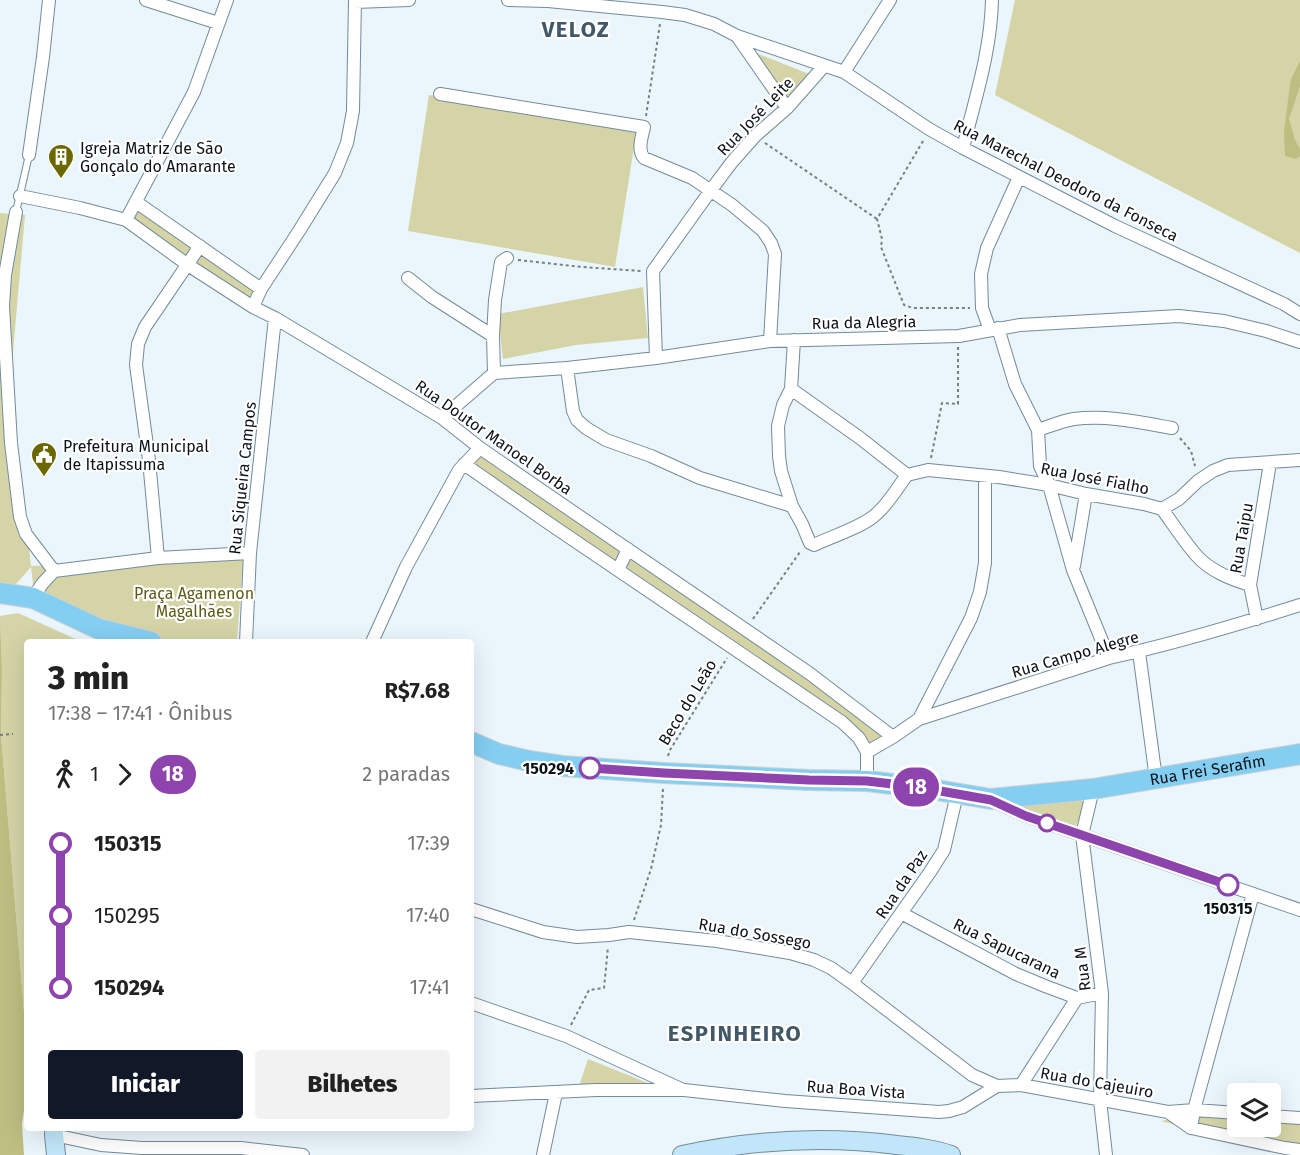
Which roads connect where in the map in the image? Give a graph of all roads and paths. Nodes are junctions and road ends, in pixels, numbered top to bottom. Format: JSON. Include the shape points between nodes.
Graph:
{"nodes":[{"id":1,"x":49,"y":0,"type":"edge"},
{"id":2,"x":146,"y":0,"type":"edge"},
{"id":3,"x":227,"y":0,"type":"edge"},
{"id":4,"x":409,"y":0,"type":"edge"},
{"id":5,"x":508,"y":0,"type":"edge"},
{"id":6,"x":890,"y":0,"type":"edge"},
{"id":7,"x":992,"y":0,"type":"edge"},
{"id":8,"x":355,"y":1,"type":"edge"},
{"id":9,"x":662,"y":12,"type":"junction"},
{"id":10,"x":218,"y":23,"type":"junction"},
{"id":11,"x":737,"y":36,"type":"junction"},
{"id":12,"x":824,"y":66,"type":"junction"},
{"id":13,"x":844,"y":72,"type":"junction"},
{"id":14,"x":440,"y":94,"type":"dead end"},
{"id":15,"x":787,"y":108,"type":"junction"},
{"id":16,"x":644,"y":128,"type":"junction"},
{"id":17,"x":929,"y":129,"type":"junction"},
{"id":18,"x":756,"y":136,"type":"junction"},
{"id":19,"x":963,"y":148,"type":"junction"},
{"id":20,"x":29,"y":155,"type":"joint"},
{"id":21,"x":1019,"y":177,"type":"junction"},
{"id":22,"x":711,"y":190,"type":"junction"},
{"id":23,"x":20,"y":195,"type":"junction"},
{"id":24,"x":136,"y":202,"type":"junction"},
{"id":25,"x":16,"y":213,"type":"joint"},
{"id":26,"x":877,"y":219,"type":"junction"},
{"id":27,"x":126,"y":220,"type":"junction"},
{"id":28,"x":200,"y":246,"type":"junction"},
{"id":29,"x":507,"y":258,"type":"joint"},
{"id":30,"x":188,"y":266,"type":"junction"},
{"id":31,"x":652,"y":271,"type":"junction"},
{"id":32,"x":408,"y":278,"type":"dead end"},
{"id":33,"x":261,"y":289,"type":"junction"},
{"id":34,"x":253,"y":307,"type":"junction"},
{"id":35,"x":982,"y":308,"type":"junction"},
{"id":36,"x":1300,"y":314,"type":"edge"},
{"id":37,"x":275,"y":318,"type":"junction"},
{"id":38,"x":994,"y":329,"type":"junction"},
{"id":39,"x":494,"y":336,"type":"junction"},
{"id":40,"x":958,"y":336,"type":"junction"},
{"id":41,"x":794,"y":340,"type":"junction"},
{"id":42,"x":770,"y":341,"type":"junction"},
{"id":43,"x":1300,"y":342,"type":"edge"},
{"id":44,"x":656,"y":358,"type":"junction"},
{"id":45,"x":567,"y":368,"type":"junction"},
{"id":46,"x":494,"y":373,"type":"junction"},
{"id":47,"x":791,"y":389,"type":"junction"},
{"id":48,"x":442,"y":418,"type":"junction"},
{"id":49,"x":1172,"y":428,"type":"joint"},
{"id":50,"x":1038,"y":430,"type":"junction"},
{"id":51,"x":480,"y":448,"type":"junction"},
{"id":52,"x":1300,"y":460,"type":"edge"},
{"id":53,"x":1270,"y":463,"type":"junction"},
{"id":54,"x":464,"y":464,"type":"junction"},
{"id":55,"x":928,"y":470,"type":"junction"},
{"id":56,"x":907,"y":475,"type":"junction"},
{"id":57,"x":985,"y":477,"type":"junction"},
{"id":58,"x":1198,"y":481,"type":"junction"},
{"id":59,"x":1049,"y":485,"type":"junction"},
{"id":60,"x":1086,"y":494,"type":"junction"},
{"id":61,"x":560,"y":503,"type":"junction"},
{"id":62,"x":792,"y":506,"type":"junction"},
{"id":63,"x":1162,"y":509,"type":"junction"},
{"id":64,"x":547,"y":522,"type":"junction"},
{"id":65,"x":809,"y":542,"type":"junction"},
{"id":66,"x":628,"y":549,"type":"junction"},
{"id":67,"x":250,"y":553,"type":"junction"},
{"id":68,"x":158,"y":558,"type":"junction"},
{"id":69,"x":618,"y":570,"type":"junction"},
{"id":70,"x":1074,"y":570,"type":"junction"},
{"id":71,"x":54,"y":571,"type":"junction"},
{"id":72,"x":1250,"y":585,"type":"junction"},
{"id":73,"x":2,"y":593,"type":"edge"},
{"id":74,"x":699,"y":597,"type":"junction"},
{"id":75,"x":33,"y":598,"type":"junction"},
{"id":76,"x":1300,"y":604,"type":"edge"},
{"id":77,"x":687,"y":617,"type":"junction"},
{"id":78,"x":1257,"y":619,"type":"junction"},
{"id":79,"x":746,"y":630,"type":"junction"},
{"id":80,"x":97,"y":635,"type":"edge"},
{"id":81,"x":128,"y":639,"type":"edge"},
{"id":82,"x":246,"y":639,"type":"edge"},
{"id":83,"x":373,"y":639,"type":"edge"},
{"id":84,"x":733,"y":648,"type":"junction"},
{"id":85,"x":1139,"y":652,"type":"junction"},
{"id":86,"x":1108,"y":658,"type":"junction"},
{"id":87,"x":919,"y":719,"type":"junction"},
{"id":88,"x":13,"y":734,"type":"dead end"},
{"id":89,"x":0,"y":735,"type":"edge"},
{"id":90,"x":893,"y":737,"type":"junction"},
{"id":91,"x":474,"y":743,"type":"edge"},
{"id":92,"x":867,"y":752,"type":"junction"},
{"id":93,"x":1300,"y":754,"type":"edge"},
{"id":94,"x":664,"y":773,"type":"junction"},
{"id":95,"x":1156,"y":779,"type":"junction"},
{"id":96,"x":867,"y":781,"type":"junction"},
{"id":97,"x":1093,"y":789,"type":"junction"},
{"id":98,"x":957,"y":794,"type":"junction"},
{"id":99,"x":991,"y":800,"type":"junction"},
{"id":100,"x":1082,"y":835,"type":"junction"},
{"id":101,"x":1253,"y":894,"type":"junction"},
{"id":102,"x":474,"y":910,"type":"edge"},
{"id":103,"x":1300,"y":910,"type":"edge"},
{"id":104,"x":902,"y":913,"type":"junction"},
{"id":105,"x":629,"y":932,"type":"junction"},
{"id":106,"x":609,"y":935,"type":"junction"},
{"id":107,"x":852,"y":983,"type":"junction"},
{"id":108,"x":1102,"y":993,"type":"junction"},
{"id":109,"x":1077,"y":998,"type":"junction"},
{"id":110,"x":474,"y":1004,"type":"edge"},
{"id":111,"x":566,"y":1036,"type":"junction"},
{"id":112,"x":1021,"y":1085,"type":"junction"},
{"id":113,"x":997,"y":1086,"type":"junction"},
{"id":114,"x":684,"y":1090,"type":"junction"},
{"id":115,"x":556,"y":1093,"type":"junction"},
{"id":116,"x":474,"y":1096,"type":"edge"},
{"id":117,"x":1100,"y":1100,"type":"junction"},
{"id":118,"x":1194,"y":1110,"type":"junction"},
{"id":119,"x":1168,"y":1112,"type":"junction"},
{"id":120,"x":1227,"y":1112,"type":"edge"},
{"id":121,"x":1281,"y":1117,"type":"edge"},
{"id":122,"x":1300,"y":1118,"type":"edge"},
{"id":123,"x":1191,"y":1128,"type":"junction"},
{"id":124,"x":54,"y":1132,"type":"edge"},
{"id":125,"x":1300,"y":1150,"type":"edge"},
{"id":126,"x":56,"y":1155,"type":"edge"},
{"id":127,"x":303,"y":1155,"type":"edge"},
{"id":128,"x":543,"y":1155,"type":"edge"},
{"id":129,"x":682,"y":1155,"type":"edge"},
{"id":130,"x":951,"y":1155,"type":"edge"},
{"id":131,"x":1106,"y":1155,"type":"edge"}],
"edges":[{"from":1,"to":20,"type":"street"},
{"from":2,"to":10,"type":"street"},
{"from":3,"to":10,"type":"street"},
{"from":4,"to":8,"type":"street"},
{"from":5,"to":9,"type":"street","name":"Rua Marechal Deodoro da Fonseca"},
{"from":6,"to":13,"type":"street"},
{"from":7,"to":19,"type":"street","via":[[991,32]]},
{"from":8,"to":33,"type":"street","via":[[354,111],[347,143],[335,173]]},
{"from":9,"to":11,"type":"street","name":"Rua Marechal Deodoro da Fonseca","via":[[714,24]]},
{"from":9,"to":16,"type":"path"},
{"from":10,"to":24,"type":"street","via":[[194,92]]},
{"from":11,"to":12,"type":"street","name":"Rua Marechal Deodoro da Fonseca"},
{"from":11,"to":15,"type":"street"},
{"from":12,"to":13,"type":"street","name":"Rua Marechal Deodoro da Fonseca"},
{"from":12,"to":15,"type":"street","name":"Rua José Leite"},
{"from":13,"to":17,"type":"street","name":"Rua Marechal Deodoro da Fonseca"},
{"from":14,"to":16,"type":"street"},
{"from":15,"to":18,"type":"street","name":"Rua José Leite"},
{"from":16,"to":22,"type":"street","via":[[640,149],[644,158]]},
{"from":17,"to":19,"type":"street","name":"Rua Marechal Deodoro da Fonseca"},
{"from":17,"to":26,"type":"path"},
{"from":18,"to":22,"type":"street","name":"Rua José Leite"},
{"from":18,"to":26,"type":"path"},
{"from":19,"to":21,"type":"street","name":"Rua Marechal Deodoro da Fonseca"},
{"from":20,"to":23,"type":"lane"},
{"from":21,"to":35,"type":"street","via":[[987,248],[981,274]]},
{"from":21,"to":36,"type":"street","name":"Rua Marechal Deodoro da Fonseca"},
{"from":22,"to":31,"type":"street","name":"Rua José Leite"},
{"from":22,"to":42,"type":"street","via":[[763,231],[771,243],[775,254]]},
{"from":23,"to":25,"type":"lane"},
{"from":23,"to":27,"type":"street","name":"Rua Doutor Manoel Borba"},
{"from":24,"to":27,"type":"street"},
{"from":24,"to":28,"type":"street"},
{"from":25,"to":71,"type":"street","via":[[3,306],[11,443],[20,517],[26,534]]},
{"from":26,"to":35,"type":"path","via":[[881,247],[904,305]]},
{"from":27,"to":30,"type":"street","name":"Rua Doutor Manoel Borba"},
{"from":28,"to":30,"type":"street"},
{"from":28,"to":33,"type":"street"},
{"from":29,"to":31,"type":"path"},
{"from":29,"to":39,"type":"street","via":[[501,262]]},
{"from":30,"to":34,"type":"street","name":"Rua Doutor Manoel Borba"},
{"from":30,"to":68,"type":"street","via":[[145,327],[138,344],[136,365]]},
{"from":31,"to":44,"type":"street"},
{"from":32,"to":39,"type":"street"},
{"from":33,"to":34,"type":"street"},
{"from":34,"to":37,"type":"street","name":"Rua Doutor Manoel Borba"},
{"from":35,"to":38,"type":"street"},
{"from":37,"to":48,"type":"street","name":"Rua Doutor Manoel Borba"},
{"from":37,"to":67,"type":"street","name":"Rua Siqueira Campos"},
{"from":38,"to":40,"type":"street","name":"Rua da Alegria"},
{"from":38,"to":43,"type":"street","name":"Rua da Alegria","via":[[1179,316],[1224,321]]},
{"from":38,"to":50,"type":"street"},
{"from":39,"to":46,"type":"street"},
{"from":40,"to":41,"type":"street","name":"Rua da Alegria"},
{"from":40,"to":55,"type":"path","via":[[958,404],[942,403]]},
{"from":41,"to":42,"type":"street","name":"Rua da Alegria"},
{"from":41,"to":47,"type":"street"},
{"from":42,"to":44,"type":"street","name":"Rua da Alegria"},
{"from":44,"to":45,"type":"street","name":"Rua da Alegria"},
{"from":45,"to":46,"type":"street","name":"Rua da Alegria"},
{"from":45,"to":62,"type":"street","via":[[573,411],[586,428],[700,478]]},
{"from":46,"to":48,"type":"street"},
{"from":47,"to":56,"type":"street"},
{"from":47,"to":62,"type":"street","via":[[778,426],[781,471]]},
{"from":48,"to":51,"type":"street","name":"Rua Doutor Manoel Borba"},
{"from":49,"to":50,"type":"street","via":[[1102,418],[1072,420]]},
{"from":49,"to":58,"type":"path","via":[[1191,451]]},
{"from":50,"to":59,"type":"street","via":[[1040,466]]},
{"from":51,"to":54,"type":"street"},
{"from":51,"to":61,"type":"street","name":"Rua Doutor Manoel Borba"},
{"from":52,"to":53,"type":"street","name":"Rua José Fialho"},
{"from":53,"to":58,"type":"street","name":"Rua José Fialho","via":[[1228,465]]},
{"from":53,"to":72,"type":"street","name":"Rua Taipu"},
{"from":54,"to":64,"type":"street"},
{"from":54,"to":83,"type":"street","via":[[406,567]]},
{"from":55,"to":56,"type":"street","name":"Rua José Fialho"},
{"from":55,"to":57,"type":"street","name":"Rua José Fialho"},
{"from":56,"to":65,"type":"street","via":[[874,517],[814,545]]},
{"from":57,"to":59,"type":"street","name":"Rua José Fialho"},
{"from":57,"to":87,"type":"street","via":[[985,563],[980,592],[971,618]]},
{"from":58,"to":63,"type":"street","name":"Rua José Fialho"},
{"from":59,"to":60,"type":"street","name":"Rua José Fialho"},
{"from":59,"to":70,"type":"street"},
{"from":60,"to":63,"type":"street","name":"Rua José Fialho"},
{"from":60,"to":70,"type":"street"},
{"from":61,"to":64,"type":"street"},
{"from":61,"to":66,"type":"street","name":"Rua Doutor Manoel Borba"},
{"from":62,"to":65,"type":"street"},
{"from":63,"to":72,"type":"street","via":[[1197,557],[1230,579]]},
{"from":64,"to":69,"type":"street"},
{"from":65,"to":79,"type":"path"},
{"from":66,"to":69,"type":"street"},
{"from":66,"to":74,"type":"street","name":"Rua Doutor Manoel Borba"},
{"from":67,"to":68,"type":"street"},
{"from":67,"to":82,"type":"street","name":"Rua Siqueira Campos"},
{"from":68,"to":71,"type":"street"},
{"from":69,"to":77,"type":"street"},
{"from":70,"to":86,"type":"street"},
{"from":71,"to":75,"type":"street"},
{"from":72,"to":78,"type":"street","name":"Rua Taipu"},
{"from":73,"to":75,"type":"main road"},
{"from":74,"to":77,"type":"street"},
{"from":74,"to":79,"type":"street","name":"Rua Doutor Manoel Borba"},
{"from":75,"to":80,"type":"main road"},
{"from":76,"to":78,"type":"street","name":"Rua Campo Alegre"},
{"from":77,"to":84,"type":"street"},
{"from":78,"to":85,"type":"street","name":"Rua Campo Alegre"},
{"from":79,"to":90,"type":"street","name":"Rua Doutor Manoel Borba"},
{"from":80,"to":81,"type":"main road"},
{"from":84,"to":92,"type":"street","via":[[842,722]]},
{"from":84,"to":94,"type":"path","name":"Beco do Leão","via":[[670,750]]},
{"from":85,"to":86,"type":"street","name":"Rua Campo Alegre"},
{"from":85,"to":95,"type":"street"},
{"from":86,"to":87,"type":"street","name":"Rua Campo Alegre"},
{"from":87,"to":90,"type":"street","name":"Rua Campo Alegre"},
{"from":88,"to":89,"type":"path"},
{"from":90,"to":92,"type":"street","name":"Rua Campo Alegre"},
{"from":91,"to":94,"type":"main road","name":"Rua Frei Serafim","via":[[529,761]]},
{"from":92,"to":96,"type":"street"},
{"from":93,"to":95,"type":"main road","name":"Rua Frei Serafim"},
{"from":94,"to":96,"type":"main road","name":"Rua Frei Serafim"},
{"from":94,"to":105,"type":"path","name":"Beco do Leão","via":[[661,825]]},
{"from":95,"to":97,"type":"main road","name":"Rua Frei Serafim"},
{"from":96,"to":98,"type":"main road","name":"Rua Frei Serafim"},
{"from":97,"to":99,"type":"main road","name":"Rua Frei Serafim"},
{"from":97,"to":100,"type":"street"},
{"from":98,"to":99,"type":"main road","name":"Rua Frei Serafim"},
{"from":98,"to":104,"type":"street","name":"Rua da Paz","via":[[944,850]]},
{"from":99,"to":100,"type":"street"},
{"from":100,"to":101,"type":"street"},
{"from":100,"to":108,"type":"street","name":"Rua M"},
{"from":101,"to":103,"type":"street"},
{"from":101,"to":118,"type":"street"},
{"from":102,"to":106,"type":"street","name":"Rua do Sossego","via":[[543,932],[577,937]]},
{"from":104,"to":107,"type":"street","name":"Rua da Paz"},
{"from":104,"to":109,"type":"street","name":"Rua Sapucarana","via":[[1016,974]]},
{"from":105,"to":106,"type":"street","name":"Rua do Sossego"},
{"from":105,"to":107,"type":"street","name":"Rua do Sossego","via":[[790,953],[831,968]]},
{"from":106,"to":111,"type":"path","via":[[604,988],[589,990]]},
{"from":107,"to":113,"type":"street","name":"Rua do Sossego","via":[[972,1075]]},
{"from":108,"to":109,"type":"street"},
{"from":108,"to":117,"type":"street","name":"Rua M"},
{"from":109,"to":112,"type":"street"},
{"from":110,"to":111,"type":"street"},
{"from":111,"to":114,"type":"street"},
{"from":112,"to":113,"type":"street","name":"Rua Boa Vista"},
{"from":112,"to":117,"type":"street","name":"Rua do Cajeuiro"},
{"from":113,"to":114,"type":"street","name":"Rua Boa Vista","via":[[963,1107],[939,1112]]},
{"from":114,"to":115,"type":"street"},
{"from":115,"to":116,"type":"street"},
{"from":115,"to":128,"type":"street"},
{"from":117,"to":119,"type":"street","name":"Rua do Cajeuiro"},
{"from":117,"to":131,"type":"street","name":"Rua M"},
{"from":118,"to":119,"type":"street","name":"Rua do Cajeuiro"},
{"from":118,"to":120,"type":"street","name":"Rua do Cajeuiro"},
{"from":118,"to":123,"type":"street"},
{"from":119,"to":123,"type":"street","name":"Rua do Cajeuiro"},
{"from":121,"to":122,"type":"street"},
{"from":123,"to":125,"type":"street","name":"Rua do Cajeuiro"},
{"from":124,"to":126,"type":"street"},
{"from":124,"to":127,"type":"street","via":[[101,1145],[241,1148]]},
{"from":129,"to":130,"type":"street","via":[[788,1141],[862,1141]]}]}
